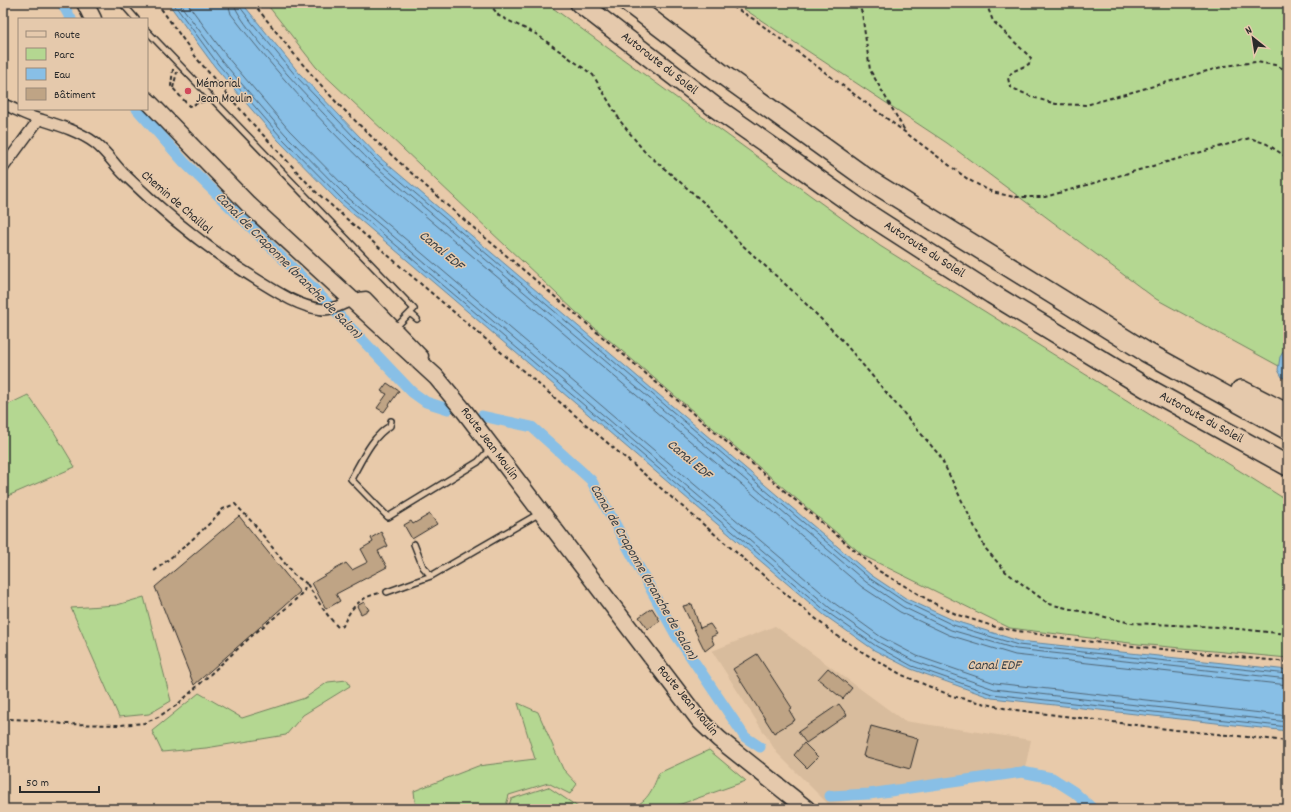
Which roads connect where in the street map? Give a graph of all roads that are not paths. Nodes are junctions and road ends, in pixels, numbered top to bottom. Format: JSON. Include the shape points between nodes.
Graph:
{"nodes":[{"id":1,"x":85,"y":3,"type":"edge"},
{"id":2,"x":122,"y":3,"type":"edge"},
{"id":3,"x":580,"y":3,"type":"edge"},
{"id":4,"x":629,"y":3,"type":"edge"},
{"id":5,"x":92,"y":18,"type":"edge"},
{"id":6,"x":135,"y":18,"type":"edge"},
{"id":7,"x":148,"y":32,"type":"edge"},
{"id":8,"x":148,"y":101,"type":"edge"},
{"id":9,"x":3,"y":104,"type":"edge"},
{"id":10,"x":39,"y":119,"type":"junction"},
{"id":11,"x":3,"y":168,"type":"edge"},
{"id":12,"x":345,"y":303,"type":"junction"},
{"id":13,"x":410,"y":313,"type":"junction"},
{"id":14,"x":417,"y":319,"type":"dead end"},
{"id":15,"x":396,"y":327,"type":"junction"},
{"id":16,"x":1146,"y":352,"type":"junction"},
{"id":17,"x":450,"y":394,"type":"junction"},
{"id":18,"x":1288,"y":414,"type":"edge"},
{"id":19,"x":391,"y":421,"type":"dead end"},
{"id":20,"x":1288,"y":430,"type":"edge"},
{"id":21,"x":491,"y":447,"type":"junction"},
{"id":22,"x":1288,"y":466,"type":"edge"},
{"id":23,"x":541,"y":512,"type":"junction"},
{"id":24,"x":414,"y":544,"type":"dead end"},
{"id":25,"x":431,"y":576,"type":"junction"},
{"id":26,"x":387,"y":592,"type":"road end"},
{"id":27,"x":807,"y":809,"type":"edge"}],
"edges":[{"from":1,"to":5,"type":"main road"},
{"from":2,"to":6,"type":"lane"},
{"from":3,"to":22,"type":"highway","name":"Autoroute du Soleil","via":[[716,108],[860,209],[992,294],[1145,387]]},
{"from":4,"to":16,"type":"highway","via":[[866,178]]},
{"from":7,"to":13,"type":"lane","via":[[414,309]]},
{"from":8,"to":12,"type":"main road","name":"Route Jean Moulin"},
{"from":9,"to":10,"type":"street","name":"Chemin de Chaillol"},
{"from":10,"to":11,"type":"street"},
{"from":10,"to":12,"type":"street","name":"Chemin de Chaillol","via":[[56,123],[94,142],[150,199],[198,240],[221,258],[279,293],[305,305],[326,310]]},
{"from":12,"to":15,"type":"street","via":[[366,297]]},
{"from":12,"to":17,"type":"main road","name":"Route Jean Moulin","via":[[436,377]]},
{"from":13,"to":14,"type":"lane"},
{"from":13,"to":15,"type":"lane"},
{"from":15,"to":17,"type":"street","via":[[432,365]]},
{"from":16,"to":18,"type":"highway","via":[[1171,354]]},
{"from":16,"to":20,"type":"highway"},
{"from":17,"to":21,"type":"main road","name":"Route Jean Moulin"},
{"from":19,"to":21,"type":"lane","via":[[390,426],[371,446],[351,479],[388,517],[478,462]]},
{"from":21,"to":23,"type":"main road","name":"Route Jean Moulin"},
{"from":23,"to":25,"type":"lane"},
{"from":23,"to":27,"type":"main road","name":"Route Jean Moulin","via":[[700,721]]},
{"from":24,"to":25,"type":"lane","via":[[423,567]]},
{"from":25,"to":26,"type":"lane"}]}
